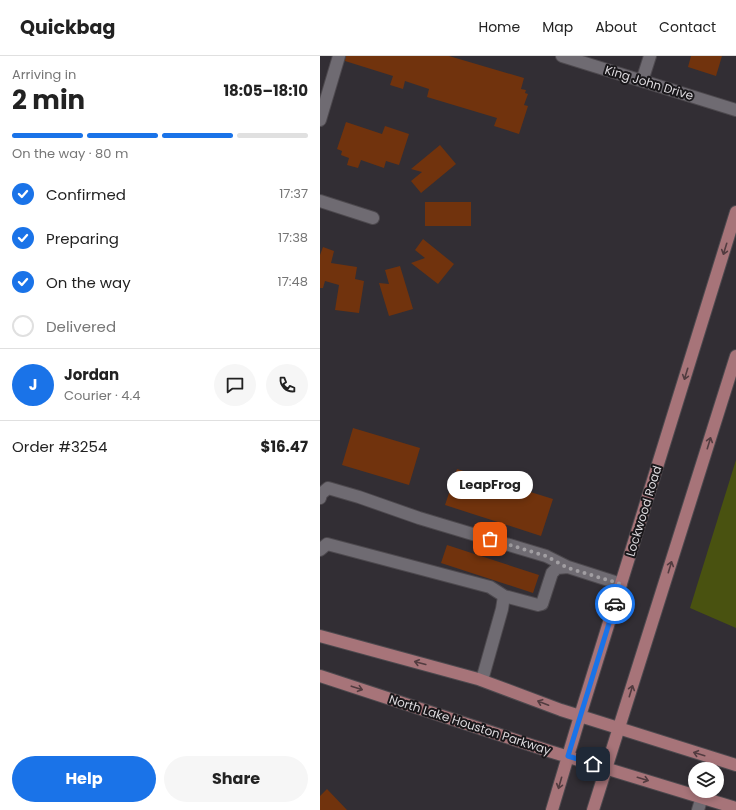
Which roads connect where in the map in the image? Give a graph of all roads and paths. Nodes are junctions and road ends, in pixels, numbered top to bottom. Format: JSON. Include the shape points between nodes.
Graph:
{"nodes":[{"id":1,"x":339,"y":56,"type":"edge"},
{"id":2,"x":562,"y":56,"type":"edge"},
{"id":3,"x":650,"y":56,"type":"edge"},
{"id":4,"x":642,"y":81,"type":"junction"},
{"id":5,"x":736,"y":110,"type":"edge"},
{"id":6,"x":320,"y":120,"type":"edge"},
{"id":7,"x":320,"y":201,"type":"edge"},
{"id":8,"x":736,"y":212,"type":"edge"},
{"id":9,"x":374,"y":218,"type":"dead end"},
{"id":10,"x":736,"y":356,"type":"edge"},
{"id":11,"x":320,"y":498,"type":"edge"},
{"id":12,"x":320,"y":550,"type":"edge"},
{"id":13,"x":568,"y":568,"type":"junction"},
{"id":14,"x":621,"y":584,"type":"junction"},
{"id":15,"x":504,"y":596,"type":"junction"},
{"id":16,"x":320,"y":636,"type":"edge"},
{"id":17,"x":320,"y":676,"type":"edge"},
{"id":18,"x":482,"y":680,"type":"junction"},
{"id":19,"x":580,"y":716,"type":"junction"},
{"id":20,"x":619,"y":728,"type":"junction"},
{"id":21,"x":568,"y":756,"type":"junction"},
{"id":22,"x":736,"y":766,"type":"edge"},
{"id":23,"x":606,"y":768,"type":"junction"},
{"id":24,"x":688,"y":793,"type":"edge"},
{"id":25,"x":702,"y":798,"type":"edge"},
{"id":26,"x":705,"y":798,"type":"edge"},
{"id":27,"x":736,"y":808,"type":"edge"},
{"id":28,"x":552,"y":810,"type":"edge"},
{"id":29,"x":593,"y":810,"type":"edge"},
{"id":30,"x":698,"y":810,"type":"edge"}],
"edges":[{"from":1,"to":6,"type":"street"},
{"from":2,"to":4,"type":"street","name":"King John Drive"},
{"from":3,"to":4,"type":"street"},
{"from":4,"to":5,"type":"street","name":"King John Drive"},
{"from":7,"to":9,"type":"street"},
{"from":8,"to":14,"type":"main road","name":"Lockwood Road","one_way":true},
{"from":20,"to":10,"type":"main road","one_way":true},
{"from":11,"to":13,"type":"street","via":[[328,488],[546,556]]},
{"from":12,"to":15,"type":"street","via":[[327,544],[490,587]]},
{"from":13,"to":14,"type":"street"},
{"from":13,"to":15,"type":"street","via":[[557,568],[552,573],[542,604]]},
{"from":14,"to":19,"type":"main road","name":"Lockwood Road"},
{"from":15,"to":18,"type":"street"},
{"from":18,"to":16,"type":"main road","one_way":true},
{"from":17,"to":21,"type":"main road","name":"North Lake Houston Parkway","one_way":true},
{"from":19,"to":18,"type":"main road","one_way":true},
{"from":19,"to":20,"type":"main road"},
{"from":19,"to":21,"type":"main road","name":"Lockwood Road"},
{"from":22,"to":20,"type":"main road","one_way":true},
{"from":20,"to":23,"type":"main road"},
{"from":21,"to":23,"type":"main road","name":"North Lake Houston Parkway"},
{"from":21,"to":28,"type":"main road","name":"Lockwood Road","one_way":true},
{"from":23,"to":24,"type":"main road","name":"North Lake Houston Parkway","one_way":true},
{"from":23,"to":29,"type":"main road"},
{"from":25,"to":30,"type":"street"},
{"from":26,"to":27,"type":"main road","name":"North Lake Houston Parkway"}]}
